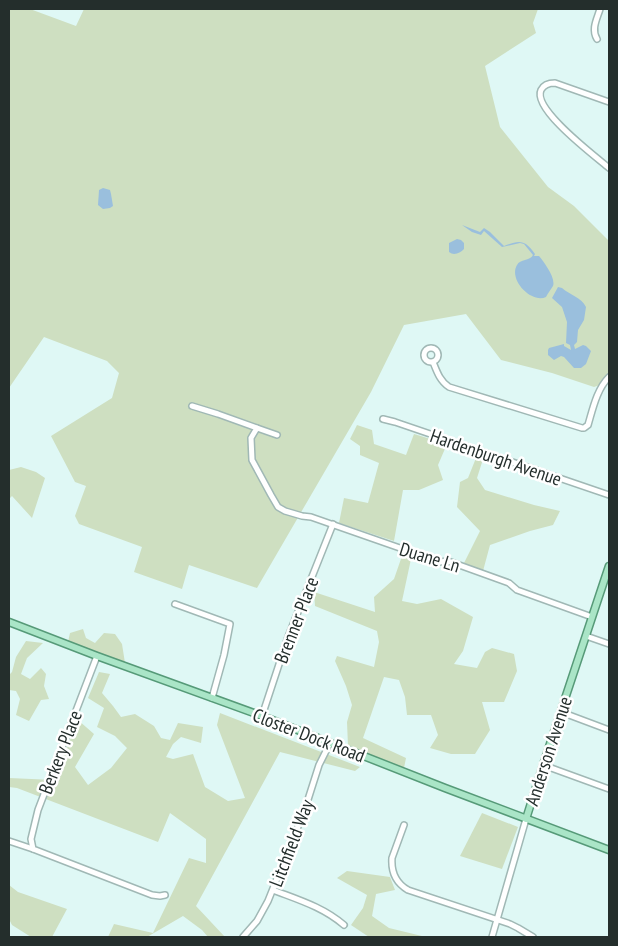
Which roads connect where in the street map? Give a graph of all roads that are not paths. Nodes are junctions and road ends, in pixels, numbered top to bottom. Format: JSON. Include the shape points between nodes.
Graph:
{"nodes":[{"id":1,"x":600,"y":9,"type":"edge"},
{"id":2,"x":597,"y":38,"type":"dead end"},
{"id":3,"x":609,"y":102,"type":"edge"},
{"id":4,"x":609,"y":168,"type":"edge"},
{"id":5,"x":433,"y":362,"type":"dead end"},
{"id":6,"x":609,"y":377,"type":"edge"},
{"id":7,"x":192,"y":406,"type":"dead end"},
{"id":8,"x":383,"y":419,"type":"dead end"},
{"id":9,"x":257,"y":428,"type":"junction"},
{"id":10,"x":277,"y":435,"type":"dead end"},
{"id":11,"x":609,"y":495,"type":"edge"},
{"id":12,"x":333,"y":524,"type":"junction"},
{"id":13,"x":609,"y":566,"type":"edge"},
{"id":14,"x":175,"y":604,"type":"dead end"},
{"id":15,"x":592,"y":617,"type":"junction"},
{"id":16,"x":9,"y":622,"type":"edge"},
{"id":17,"x":586,"y":636,"type":"junction"},
{"id":18,"x":609,"y":644,"type":"edge"},
{"id":19,"x":97,"y":656,"type":"junction"},
{"id":20,"x":212,"y":698,"type":"junction"},
{"id":21,"x":561,"y":712,"type":"junction"},
{"id":22,"x":262,"y":716,"type":"junction"},
{"id":23,"x":609,"y":730,"type":"edge"},
{"id":24,"x":330,"y":743,"type":"junction"},
{"id":25,"x":543,"y":764,"type":"junction"},
{"id":26,"x":609,"y":789,"type":"edge"},
{"id":27,"x":526,"y":819,"type":"junction"},
{"id":28,"x":404,"y":825,"type":"dead end"},
{"id":29,"x":9,"y":841,"type":"edge"},
{"id":30,"x":33,"y":849,"type":"junction"},
{"id":31,"x":609,"y":850,"type":"edge"},
{"id":32,"x":273,"y":890,"type":"junction"},
{"id":33,"x":165,"y":895,"type":"dead end"},
{"id":34,"x":499,"y":921,"type":"junction"},
{"id":35,"x":344,"y":925,"type":"dead end"},
{"id":36,"x":243,"y":937,"type":"edge"},
{"id":37,"x":492,"y":937,"type":"edge"},
{"id":38,"x":533,"y":937,"type":"edge"}],
"edges":[{"from":1,"to":2,"type":"street","via":[[594,28]]},
{"from":3,"to":4,"type":"street","via":[[554,83],[543,86],[540,93],[545,108],[556,121]]},
{"from":5,"to":6,"type":"street","via":[[440,379],[449,387],[582,428],[588,424],[599,391]]},
{"from":7,"to":9,"type":"street"},
{"from":8,"to":11,"type":"street","name":"Hardenburgh Avenue"},
{"from":9,"to":10,"type":"street"},
{"from":9,"to":12,"type":"street","name":"Duane Ln","via":[[251,438],[252,460],[278,507]]},
{"from":12,"to":15,"type":"street","name":"Duane Ln","via":[[510,583],[517,590]]},
{"from":12,"to":22,"type":"street","name":"Brenner Place","via":[[288,637]]},
{"from":13,"to":15,"type":"main road","name":"Anderson Avenue"},
{"from":14,"to":20,"type":"street","via":[[230,624]]},
{"from":15,"to":17,"type":"main road","name":"Anderson Avenue"},
{"from":16,"to":19,"type":"main road","name":"Closter Dock Road"},
{"from":17,"to":18,"type":"street"},
{"from":17,"to":21,"type":"main road","name":"Anderson Avenue"},
{"from":19,"to":20,"type":"main road","name":"Closter Dock Road"},
{"from":19,"to":30,"type":"street","name":"Berkery Place","via":[[38,810],[31,839]]},
{"from":20,"to":22,"type":"main road","name":"Closter Dock Road"},
{"from":21,"to":23,"type":"street"},
{"from":21,"to":25,"type":"main road","name":"Anderson Avenue"},
{"from":22,"to":24,"type":"main road","name":"Closter Dock Road"},
{"from":24,"to":27,"type":"main road","name":"Closter Dock Road"},
{"from":24,"to":32,"type":"street","name":"Litchfield Way"},
{"from":25,"to":26,"type":"street"},
{"from":25,"to":27,"type":"main road","name":"Anderson Avenue"},
{"from":27,"to":31,"type":"main road","name":"Closter Dock Road"},
{"from":27,"to":34,"type":"street","name":"Anderson Avenue"},
{"from":28,"to":34,"type":"street","via":[[392,858],[399,884],[408,890]]},
{"from":29,"to":30,"type":"street"},
{"from":30,"to":33,"type":"street","via":[[152,895]]},
{"from":32,"to":35,"type":"street","via":[[326,911]]},
{"from":32,"to":36,"type":"street","name":"Litchfield Way","via":[[260,916]]},
{"from":34,"to":37,"type":"street","name":"Anderson Avenue"},
{"from":34,"to":38,"type":"street"}]}
